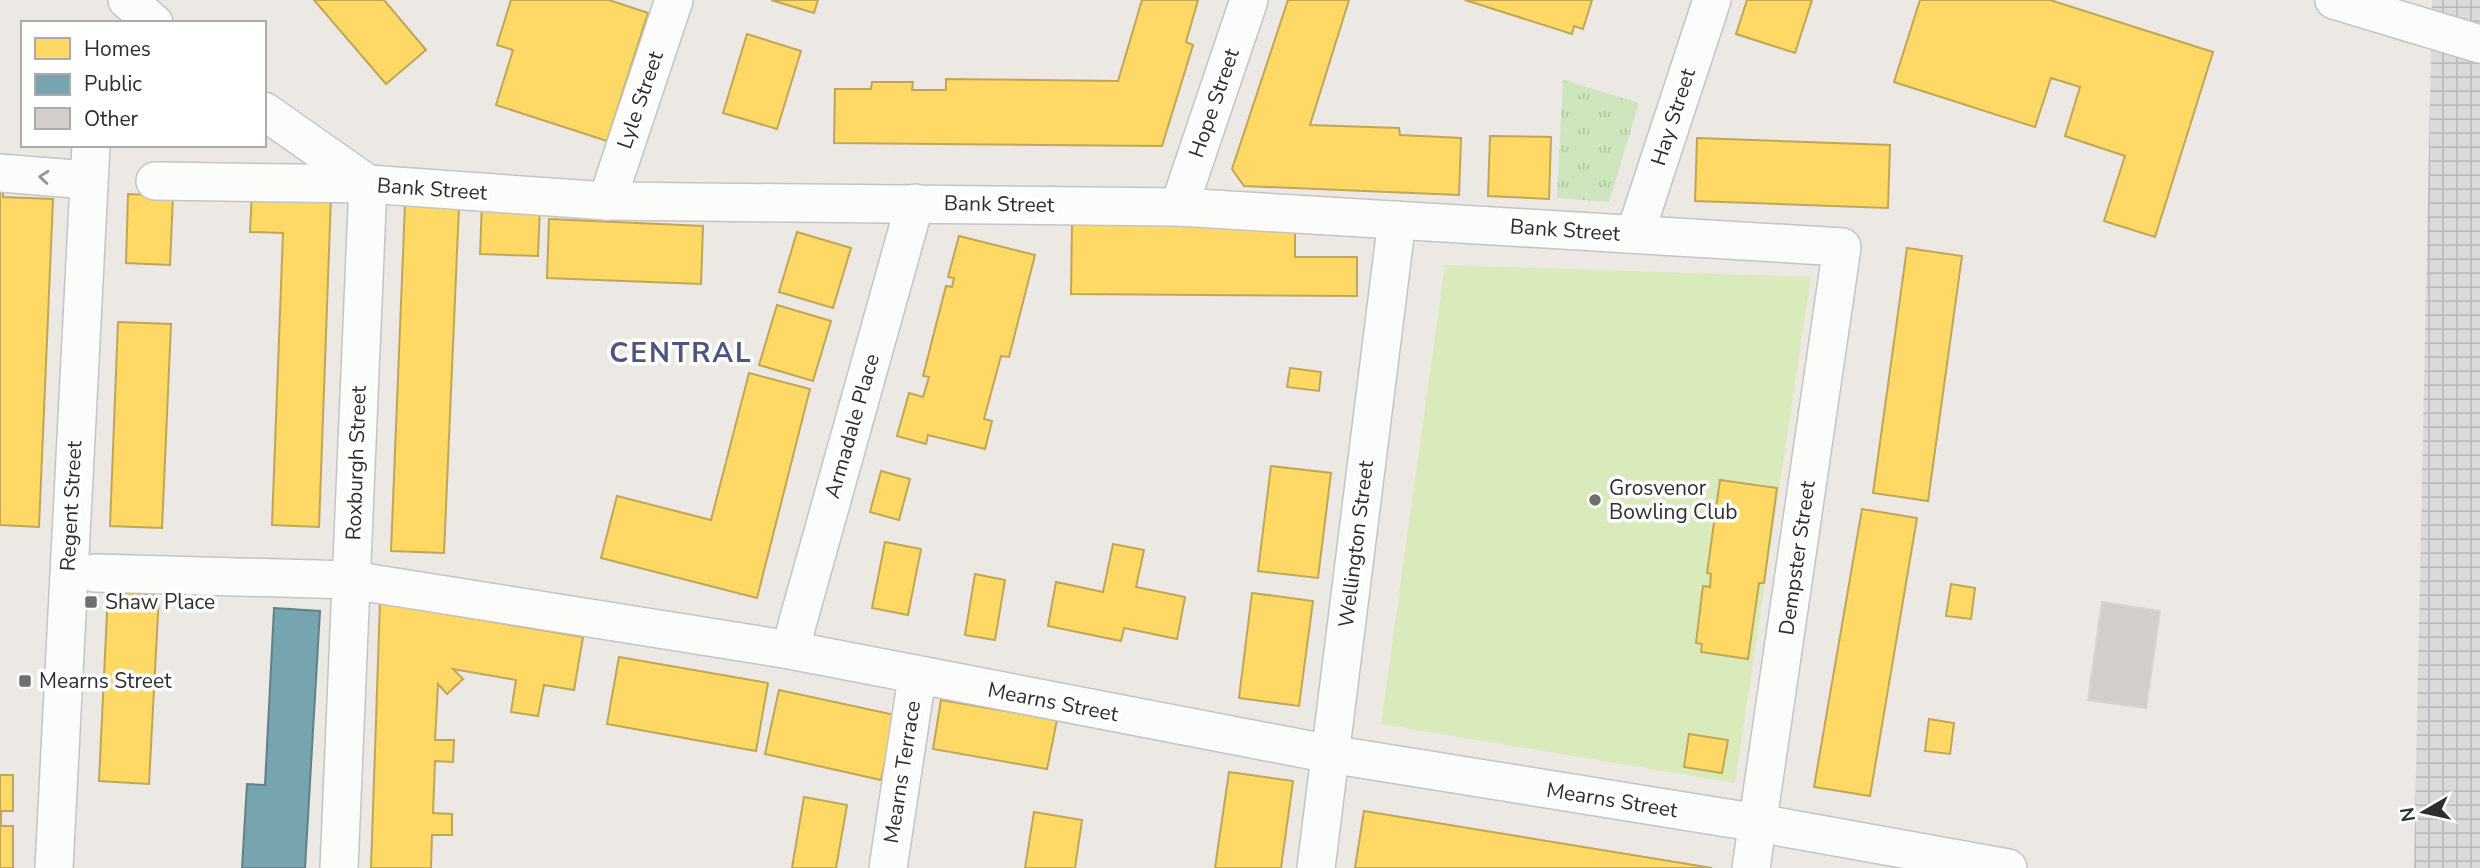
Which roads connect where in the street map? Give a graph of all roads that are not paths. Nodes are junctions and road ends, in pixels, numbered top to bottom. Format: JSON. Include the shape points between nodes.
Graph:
{"nodes":[{"id":1,"x":126,"y":0,"type":"edge"},
{"id":2,"x":674,"y":0,"type":"edge"},
{"id":3,"x":1249,"y":0,"type":"edge"},
{"id":4,"x":1712,"y":0,"type":"edge"},
{"id":5,"x":2334,"y":0,"type":"edge"},
{"id":6,"x":119,"y":21,"type":"edge"},
{"id":7,"x":152,"y":21,"type":"edge"},
{"id":8,"x":2480,"y":44,"type":"edge"},
{"id":9,"x":266,"y":112,"type":"edge"},
{"id":10,"x":89,"y":163,"type":"edge"},
{"id":11,"x":0,"y":173,"type":"edge"},
{"id":12,"x":155,"y":181,"type":"dead end"},
{"id":13,"x":368,"y":184,"type":"junction"},
{"id":14,"x":607,"y":201,"type":"junction"},
{"id":15,"x":915,"y":203,"type":"junction"},
{"id":16,"x":1180,"y":207,"type":"junction"},
{"id":17,"x":1397,"y":220,"type":"junction"},
{"id":18,"x":1635,"y":234,"type":"junction"},
{"id":19,"x":1842,"y":247,"type":"joint"},
{"id":20,"x":96,"y":573,"type":"dead end"},
{"id":21,"x":351,"y":580,"type":"junction"},
{"id":22,"x":790,"y":650,"type":"junction"},
{"id":23,"x":917,"y":677,"type":"junction"},
{"id":24,"x":1330,"y":754,"type":"junction"},
{"id":25,"x":1758,"y":823,"type":"junction"},
{"id":26,"x":54,"y":868,"type":"edge"},
{"id":27,"x":339,"y":868,"type":"edge"},
{"id":28,"x":888,"y":868,"type":"edge"},
{"id":29,"x":1316,"y":868,"type":"edge"},
{"id":30,"x":1751,"y":868,"type":"edge"},
{"id":31,"x":2008,"y":868,"type":"edge"}],
"edges":[{"from":1,"to":6,"type":"street"},
{"from":1,"to":7,"type":"street"},
{"from":2,"to":14,"type":"street","name":"Lyle Street"},
{"from":3,"to":16,"type":"street","name":"Hope Street"},
{"from":4,"to":18,"type":"street","name":"Hay Street"},
{"from":5,"to":8,"type":"street"},
{"from":9,"to":13,"type":"street"},
{"from":10,"to":11,"type":"street","one_way":true},
{"from":10,"to":26,"type":"street","name":"Regent Street"},
{"from":12,"to":13,"type":"street","name":"Bank Street"},
{"from":13,"to":14,"type":"street","name":"Bank Street"},
{"from":13,"to":21,"type":"street","name":"Roxburgh Street"},
{"from":14,"to":15,"type":"street","name":"Bank Street"},
{"from":15,"to":16,"type":"street","name":"Bank Street"},
{"from":15,"to":22,"type":"street","name":"Armadale Place"},
{"from":16,"to":17,"type":"street","name":"Bank Street"},
{"from":17,"to":18,"type":"street","name":"Bank Street"},
{"from":17,"to":24,"type":"street","name":"Wellington Street"},
{"from":18,"to":19,"type":"street","name":"Bank Street"},
{"from":19,"to":25,"type":"street","name":"Dempster Street"},
{"from":20,"to":21,"type":"street","name":"Mearns Street"},
{"from":21,"to":22,"type":"street","name":"Mearns Street"},
{"from":21,"to":27,"type":"street","name":"Roxburgh Street"},
{"from":22,"to":23,"type":"street","name":"Mearns Street"},
{"from":23,"to":24,"type":"street","name":"Mearns Street"},
{"from":23,"to":28,"type":"street","name":"Mearns Terrace"},
{"from":24,"to":25,"type":"street","name":"Mearns Street"},
{"from":24,"to":29,"type":"street","name":"Wellington Street"},
{"from":25,"to":30,"type":"street","name":"Dempster Street"},
{"from":25,"to":31,"type":"street","name":"Mearns Street"}]}
